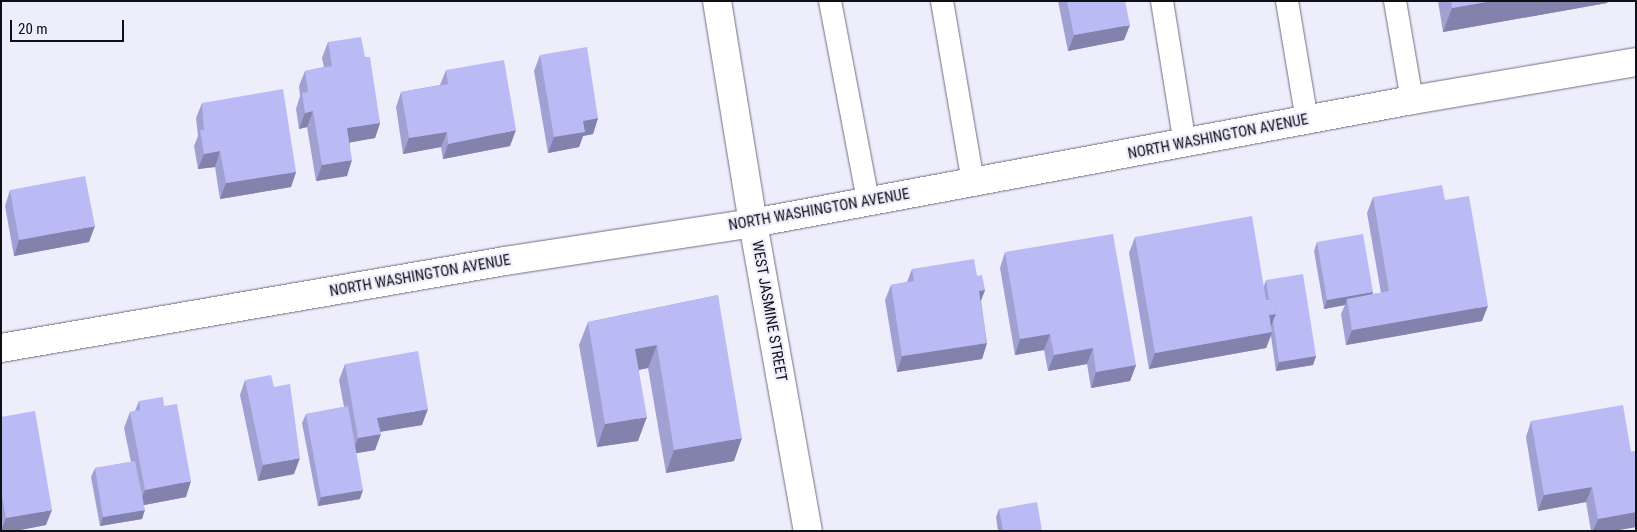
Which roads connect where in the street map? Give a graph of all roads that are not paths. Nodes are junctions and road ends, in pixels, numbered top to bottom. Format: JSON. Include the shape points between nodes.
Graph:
{"nodes":[{"id":1,"x":717,"y":1,"type":"edge"},
{"id":2,"x":830,"y":1,"type":"edge"},
{"id":3,"x":942,"y":1,"type":"edge"},
{"id":4,"x":1162,"y":1,"type":"edge"},
{"id":5,"x":1287,"y":1,"type":"edge"},
{"id":6,"x":1395,"y":1,"type":"edge"},
{"id":7,"x":1636,"y":62,"type":"edge"},
{"id":8,"x":1412,"y":100,"type":"junction"},
{"id":9,"x":1307,"y":120,"type":"junction"},
{"id":10,"x":1185,"y":145,"type":"junction"},
{"id":11,"x":973,"y":182,"type":"junction"},
{"id":12,"x":868,"y":201,"type":"junction"},
{"id":13,"x":753,"y":223,"type":"junction"},
{"id":14,"x":1,"y":348,"type":"edge"},
{"id":15,"x":808,"y":531,"type":"edge"}],
"edges":[{"from":1,"to":13,"type":"street","name":"WEST JASMINE STREET"},
{"from":2,"to":12,"type":"lane"},
{"from":3,"to":11,"type":"lane"},
{"from":4,"to":10,"type":"lane"},
{"from":5,"to":9,"type":"lane"},
{"from":6,"to":8,"type":"lane"},
{"from":7,"to":8,"type":"street","name":"NORTH WASHINGTON AVENUE"},
{"from":8,"to":9,"type":"street","name":"NORTH WASHINGTON AVENUE"},
{"from":9,"to":10,"type":"street","name":"NORTH WASHINGTON AVENUE"},
{"from":10,"to":11,"type":"street","name":"NORTH WASHINGTON AVENUE"},
{"from":11,"to":12,"type":"street","name":"NORTH WASHINGTON AVENUE"},
{"from":12,"to":13,"type":"street","name":"NORTH WASHINGTON AVENUE"},
{"from":13,"to":14,"type":"street","name":"NORTH WASHINGTON AVENUE","via":[[505,261]]},
{"from":13,"to":15,"type":"street","name":"WEST JASMINE STREET"}]}
